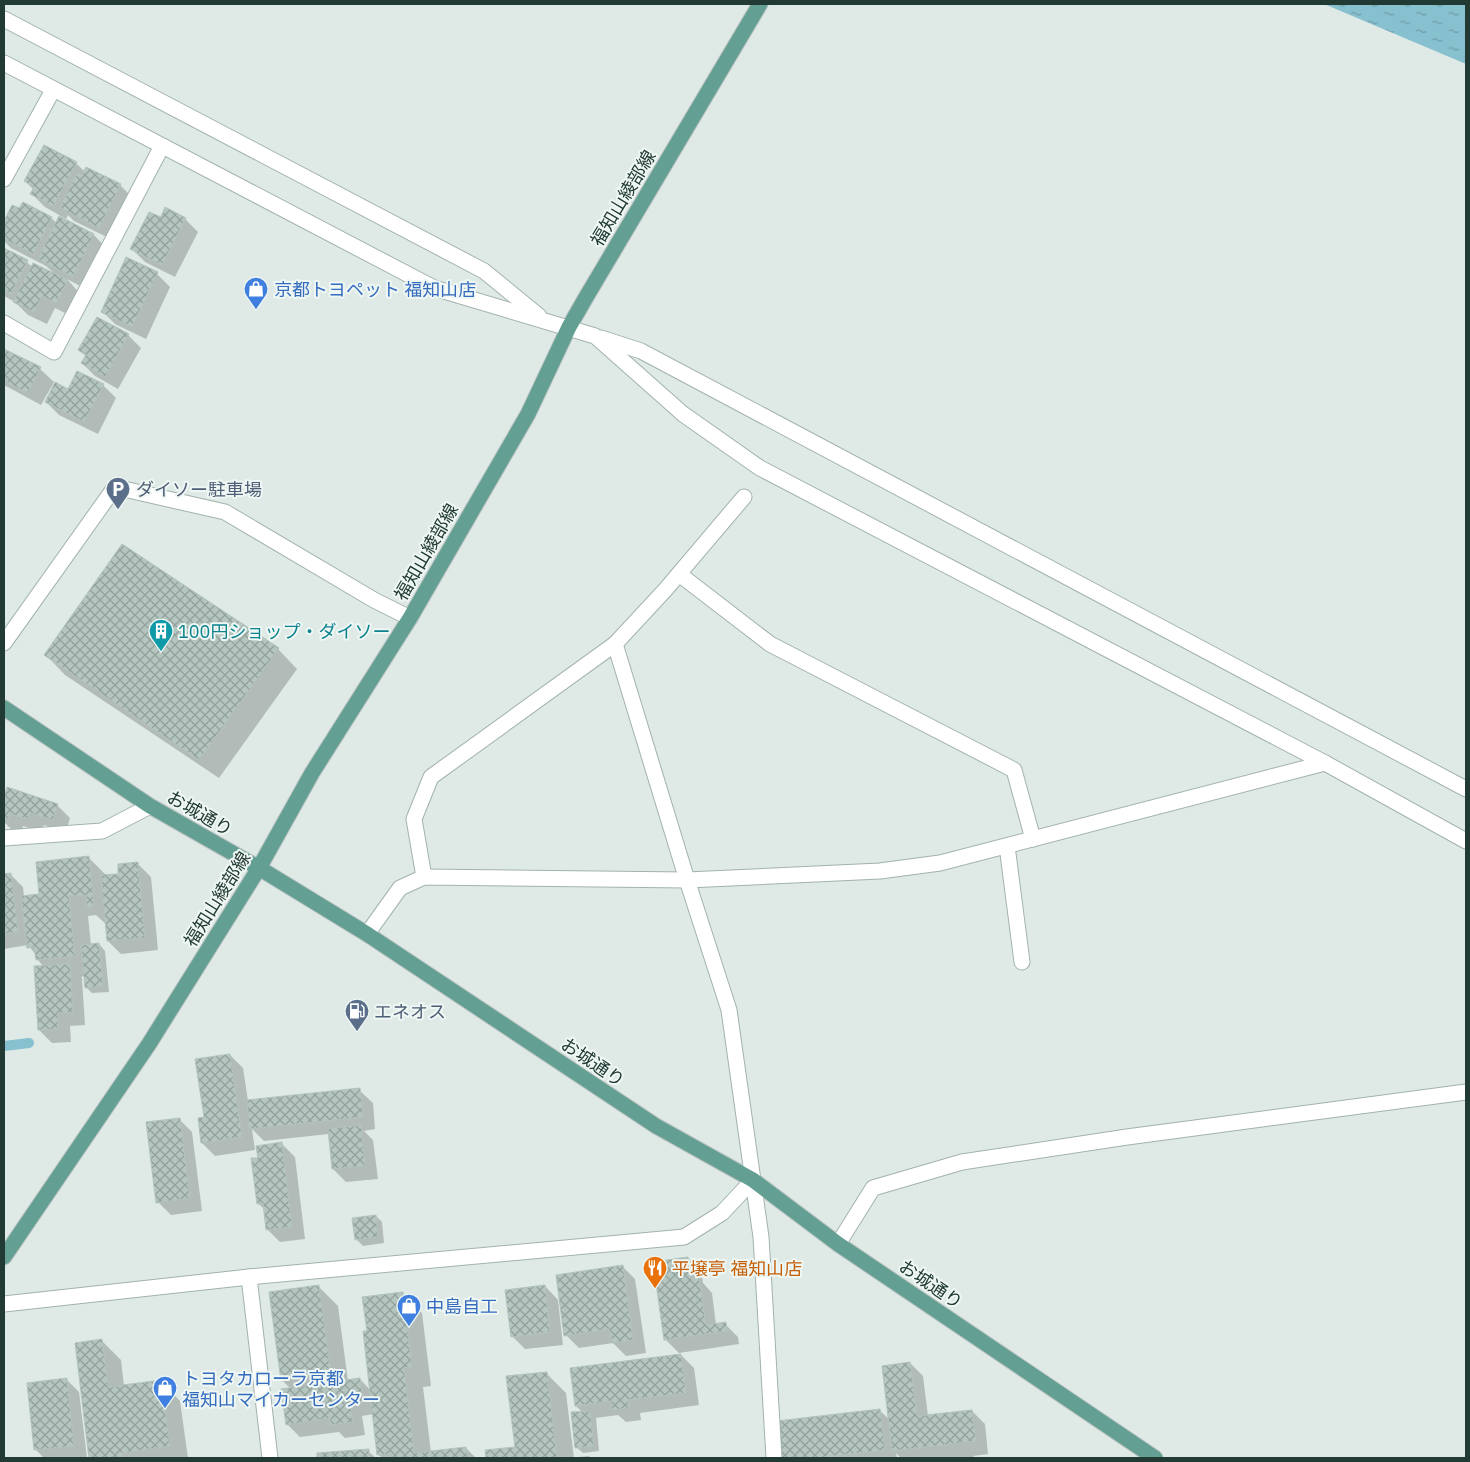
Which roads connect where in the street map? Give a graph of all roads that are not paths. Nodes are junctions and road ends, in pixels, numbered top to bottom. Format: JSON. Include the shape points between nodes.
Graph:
{"nodes":[{"id":1,"x":760,"y":4,"type":"edge"},
{"id":2,"x":4,"y":19,"type":"edge"},
{"id":3,"x":4,"y":63,"type":"edge"},
{"id":4,"x":53,"y":90,"type":"junction"},
{"id":5,"x":162,"y":146,"type":"junction"},
{"id":6,"x":4,"y":178,"type":"edge"},
{"id":7,"x":544,"y":320,"type":"junction"},
{"id":8,"x":4,"y":323,"type":"edge"},
{"id":9,"x":569,"y":327,"type":"junction"},
{"id":10,"x":595,"y":336,"type":"junction"},
{"id":11,"x":744,"y":498,"type":"dead end"},
{"id":12,"x":679,"y":574,"type":"junction"},
{"id":13,"x":410,"y":618,"type":"junction"},
{"id":14,"x":4,"y":643,"type":"edge"},
{"id":15,"x":615,"y":644,"type":"junction"},
{"id":16,"x":4,"y":708,"type":"edge"},
{"id":17,"x":1325,"y":764,"type":"junction"},
{"id":18,"x":1466,"y":789,"type":"edge"},
{"id":19,"x":150,"y":806,"type":"junction"},
{"id":20,"x":4,"y":838,"type":"edge"},
{"id":21,"x":1033,"y":839,"type":"junction"},
{"id":22,"x":1466,"y":842,"type":"edge"},
{"id":23,"x":1007,"y":846,"type":"junction"},
{"id":24,"x":259,"y":868,"type":"junction"},
{"id":25,"x":424,"y":877,"type":"junction"},
{"id":26,"x":686,"y":880,"type":"junction"},
{"id":27,"x":367,"y":934,"type":"junction"},
{"id":28,"x":1022,"y":962,"type":"dead end"},
{"id":29,"x":1466,"y":1092,"type":"edge"},
{"id":30,"x":753,"y":1180,"type":"junction"},
{"id":31,"x":838,"y":1244,"type":"junction"},
{"id":32,"x":4,"y":1257,"type":"edge"},
{"id":33,"x":249,"y":1277,"type":"junction"},
{"id":34,"x":4,"y":1304,"type":"edge"},
{"id":35,"x":270,"y":1458,"type":"edge"},
{"id":36,"x":774,"y":1458,"type":"edge"},
{"id":37,"x":1155,"y":1458,"type":"edge"}],
"edges":[{"from":1,"to":9,"type":"main road","name":"福知山綾部線"},
{"from":2,"to":7,"type":"street","via":[[484,271]]},
{"from":3,"to":4,"type":"street"},
{"from":4,"to":5,"type":"street"},
{"from":4,"to":6,"type":"street"},
{"from":5,"to":7,"type":"street","via":[[434,288]]},
{"from":5,"to":8,"type":"street","via":[[54,352]]},
{"from":7,"to":9,"type":"street"},
{"from":9,"to":10,"type":"street"},
{"from":9,"to":13,"type":"main road","name":"福知山綾部線","via":[[528,414]]},
{"from":10,"to":17,"type":"street","via":[[683,414],[760,468]]},
{"from":10,"to":18,"type":"street","via":[[641,351]]},
{"from":11,"to":12,"type":"street"},
{"from":12,"to":15,"type":"street"},
{"from":12,"to":21,"type":"street","via":[[770,644],[1014,770]]},
{"from":13,"to":14,"type":"street","via":[[225,512],[115,487]]},
{"from":13,"to":24,"type":"main road","name":"福知山綾部線","via":[[312,773]]},
{"from":15,"to":25,"type":"street","via":[[431,777],[414,819]]},
{"from":15,"to":26,"type":"street"},
{"from":16,"to":19,"type":"main road","name":"お城通り"},
{"from":17,"to":21,"type":"street"},
{"from":17,"to":22,"type":"street"},
{"from":19,"to":20,"type":"street","via":[[102,831]]},
{"from":19,"to":24,"type":"main road","name":"お城通り"},
{"from":21,"to":23,"type":"street"},
{"from":23,"to":26,"type":"street","via":[[940,863],[880,871]]},
{"from":23,"to":28,"type":"street"},
{"from":24,"to":27,"type":"main road","name":"お城通り"},
{"from":24,"to":32,"type":"main road","name":"福知山綾部線","via":[[149,1044]]},
{"from":25,"to":26,"type":"street"},
{"from":25,"to":27,"type":"street","via":[[400,888]]},
{"from":26,"to":30,"type":"street","via":[[729,1010]]},
{"from":27,"to":30,"type":"main road","name":"お城通り","via":[[656,1126]]},
{"from":29,"to":31,"type":"street","via":[[962,1162],[874,1188]]},
{"from":30,"to":31,"type":"main road","name":"お城通り"},
{"from":30,"to":33,"type":"street","via":[[722,1213],[684,1237]]},
{"from":30,"to":36,"type":"street","via":[[761,1237]]},
{"from":31,"to":37,"type":"main road","name":"お城通り"},
{"from":33,"to":34,"type":"street"},
{"from":33,"to":35,"type":"street"}]}
